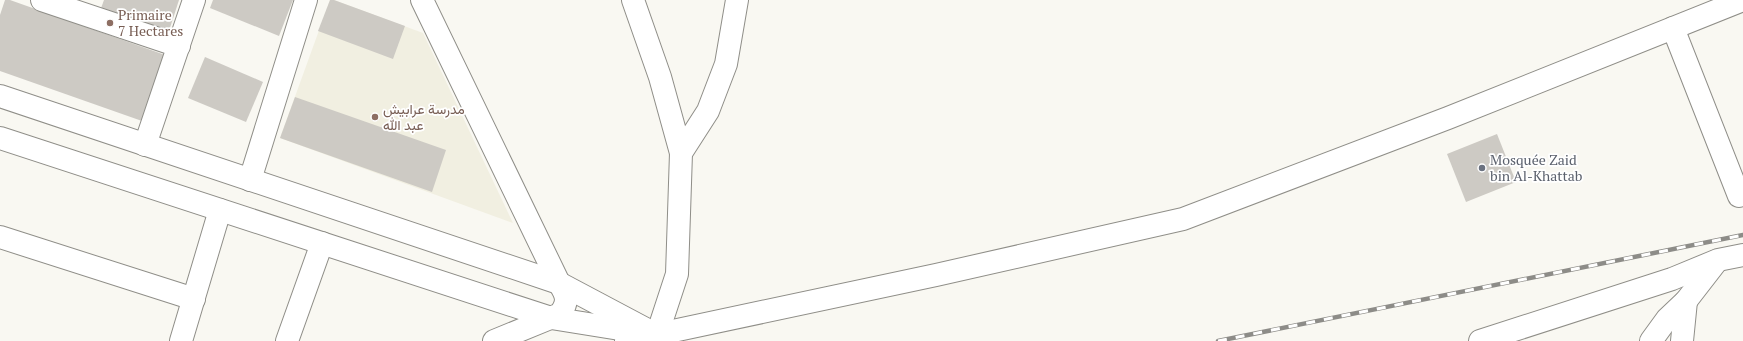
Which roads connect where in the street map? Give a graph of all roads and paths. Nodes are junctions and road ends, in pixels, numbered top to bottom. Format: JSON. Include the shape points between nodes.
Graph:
{"nodes":[{"id":1,"x":42,"y":0,"type":"edge"},
{"id":2,"x":194,"y":0,"type":"edge"},
{"id":3,"x":306,"y":0,"type":"edge"},
{"id":4,"x":422,"y":0,"type":"edge"},
{"id":5,"x":632,"y":0,"type":"edge"},
{"id":6,"x":738,"y":0,"type":"edge"},
{"id":7,"x":1743,"y":0,"type":"edge"},
{"id":8,"x":86,"y":7,"type":"edge"},
{"id":9,"x":1673,"y":28,"type":"junction"},
{"id":10,"x":179,"y":46,"type":"junction"},
{"id":11,"x":0,"y":96,"type":"edge"},
{"id":12,"x":0,"y":138,"type":"edge"},
{"id":13,"x":145,"y":145,"type":"junction"},
{"id":14,"x":681,"y":153,"type":"junction"},
{"id":15,"x":250,"y":180,"type":"junction"},
{"id":16,"x":1739,"y":196,"type":"dead end"},
{"id":17,"x":220,"y":210,"type":"junction"},
{"id":18,"x":0,"y":237,"type":"edge"},
{"id":19,"x":322,"y":243,"type":"junction"},
{"id":20,"x":1743,"y":255,"type":"edge"},
{"id":21,"x":1718,"y":260,"type":"junction"},
{"id":22,"x":559,"y":284,"type":"junction"},
{"id":23,"x":194,"y":299,"type":"junction"},
{"id":24,"x":1686,"y":301,"type":"junction"},
{"id":25,"x":551,"y":318,"type":"junction"},
{"id":26,"x":657,"y":335,"type":"junction"},
{"id":27,"x":181,"y":341,"type":"edge"},
{"id":28,"x":287,"y":341,"type":"edge"},
{"id":29,"x":494,"y":341,"type":"edge"},
{"id":30,"x":626,"y":341,"type":"edge"},
{"id":31,"x":1480,"y":341,"type":"edge"},
{"id":32,"x":1651,"y":341,"type":"edge"},
{"id":33,"x":1682,"y":341,"type":"edge"}],
"edges":[{"from":1,"to":8,"type":"street"},
{"from":2,"to":10,"type":"street"},
{"from":3,"to":15,"type":"street"},
{"from":4,"to":22,"type":"street"},
{"from":5,"to":14,"type":"street","via":[[660,77]]},
{"from":6,"to":14,"type":"street","via":[[726,64],[708,110]]},
{"from":7,"to":9,"type":"street"},
{"from":8,"to":10,"type":"street"},
{"from":9,"to":16,"type":"street"},
{"from":9,"to":26,"type":"street","via":[[1448,118],[1183,219]]},
{"from":10,"to":13,"type":"street"},
{"from":11,"to":13,"type":"street"},
{"from":12,"to":17,"type":"street"},
{"from":13,"to":15,"type":"street"},
{"from":14,"to":26,"type":"street","via":[[677,274]]},
{"from":15,"to":22,"type":"street"},
{"from":17,"to":19,"type":"street"},
{"from":17,"to":23,"type":"street"},
{"from":18,"to":23,"type":"street"},
{"from":19,"to":25,"type":"street"},
{"from":19,"to":28,"type":"street"},
{"from":20,"to":21,"type":"street"},
{"from":21,"to":24,"type":"street"},
{"from":21,"to":31,"type":"street","via":[[1672,279]]},
{"from":22,"to":25,"type":"street","via":[[566,294],[566,306],[560,314]]},
{"from":22,"to":26,"type":"street"},
{"from":23,"to":27,"type":"street"},
{"from":24,"to":32,"type":"street","via":[[1667,319]]},
{"from":24,"to":33,"type":"street"},
{"from":25,"to":26,"type":"street"},
{"from":25,"to":29,"type":"street"},
{"from":26,"to":30,"type":"street"}]}
